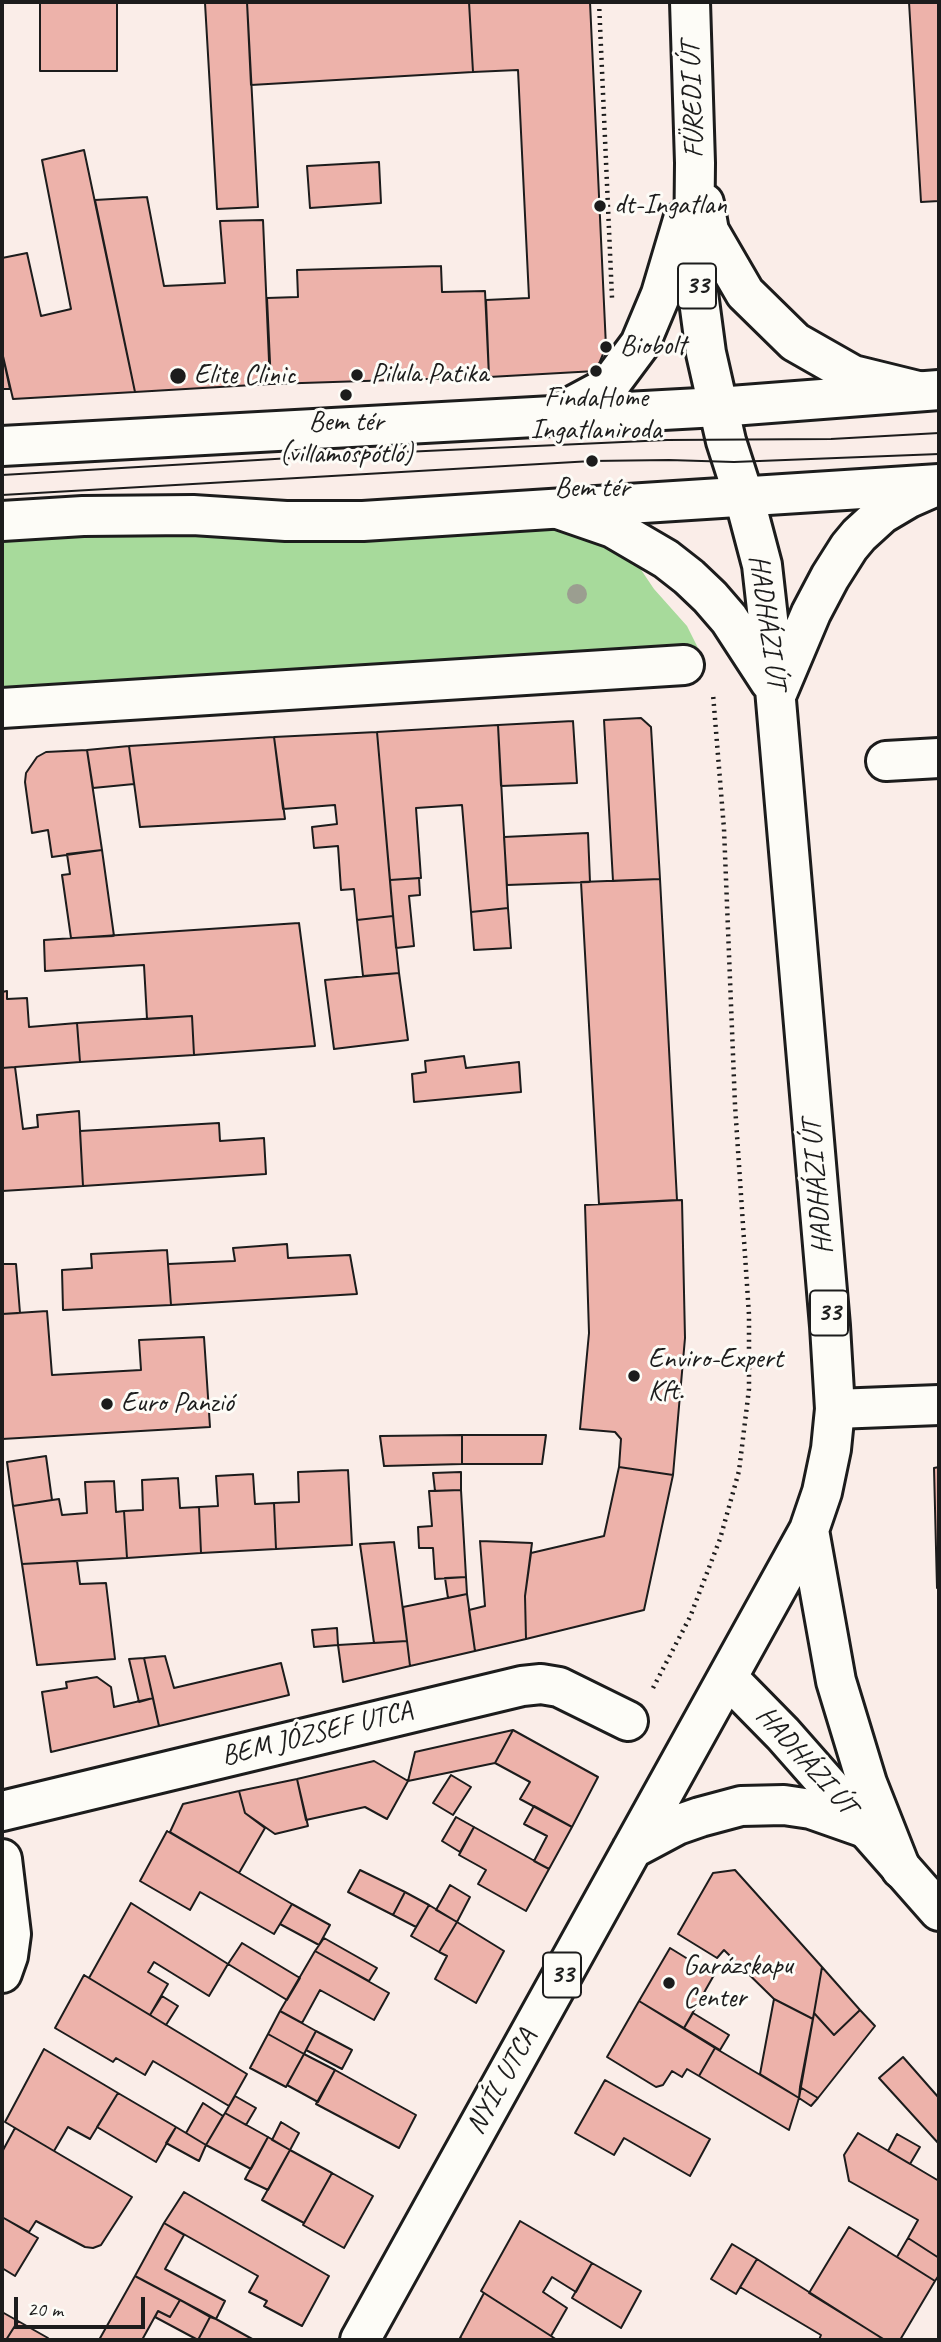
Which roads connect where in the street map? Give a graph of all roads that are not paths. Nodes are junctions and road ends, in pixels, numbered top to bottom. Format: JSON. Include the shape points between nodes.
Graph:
{"nodes":[{"id":1,"x":690,"y":2,"type":"edge"},
{"id":2,"x":695,"y":163,"type":"junction"},
{"id":3,"x":929,"y":391,"type":"edge"},
{"id":4,"x":718,"y":407,"type":"junction"},
{"id":5,"x":554,"y":416,"type":"junction"},
{"id":6,"x":2,"y":446,"type":"edge"},
{"id":7,"x":939,"y":484,"type":"edge"},
{"id":8,"x":744,"y":497,"type":"junction"},
{"id":9,"x":558,"y":509,"type":"junction"},
{"id":10,"x":2,"y":521,"type":"edge"},
{"id":11,"x":698,"y":676,"type":"road end"},
{"id":12,"x":777,"y":693,"type":"junction"},
{"id":13,"x":2,"y":708,"type":"edge"},
{"id":14,"x":939,"y":758,"type":"edge"},
{"id":15,"x":886,"y":761,"type":"dead end"},
{"id":16,"x":939,"y":1405,"type":"edge"},
{"id":17,"x":835,"y":1409,"type":"junction"},
{"id":18,"x":809,"y":1530,"type":"junction"},
{"id":19,"x":728,"y":1678,"type":"junction"},
{"id":20,"x":639,"y":1707,"type":"road end"},
{"id":21,"x":2,"y":1811,"type":"edge"},
{"id":22,"x":868,"y":1829,"type":"junction"},
{"id":23,"x":632,"y":1849,"type":"junction"},
{"id":24,"x":2,"y":1859,"type":"edge"},
{"id":25,"x":901,"y":1869,"type":"junction"},
{"id":26,"x":939,"y":1911,"type":"edge"},
{"id":27,"x":2,"y":1973,"type":"edge"},
{"id":28,"x":360,"y":2340,"type":"edge"}],
"edges":[{"from":1,"to":2,"type":"main road","name":"FÜREDI ÚT","number":"33"},
{"from":2,"to":3,"type":"main road","via":[[709,231],[745,293],[794,342],[853,375]]},
{"from":2,"to":4,"type":"main road","name":"FÜREDI ÚT","number":"33","via":[[694,263]]},
{"from":2,"to":5,"type":"main road","via":[[680,234],[640,344],[608,387]]},
{"from":3,"to":4,"type":"main road"},
{"from":4,"to":5,"type":"main road"},
{"from":4,"to":8,"type":"main road","name":"HADHÁZI ÚT","number":"33"},
{"from":5,"to":6,"type":"main road"},
{"from":7,"to":8,"type":"main road"},
{"from":7,"to":12,"type":"main road","via":[[882,514],[849,547],[815,604]]},
{"from":8,"to":9,"type":"main road"},
{"from":8,"to":12,"type":"main road","name":"HADHÁZI ÚT","number":"33","via":[[762,565]]},
{"from":9,"to":10,"type":"main road","via":[[363,521],[193,515]]},
{"from":9,"to":12,"type":"main road","via":[[613,528],[689,577],[729,618]]},
{"from":11,"to":13,"type":"main road"},
{"from":12,"to":17,"type":"main road","name":"HADHÁZI ÚT","number":"33"},
{"from":14,"to":15,"type":"main road"},
{"from":16,"to":17,"type":"main road"},
{"from":17,"to":18,"type":"main road","name":"HADHÁZI ÚT","number":"33","via":[[822,1492]]},
{"from":18,"to":19,"type":"main road","name":"HADHÁZI ÚT","number":"33"},
{"from":18,"to":25,"type":"main road","via":[[836,1681],[867,1783]]},
{"from":19,"to":22,"type":"main road","name":"HADHÁZI ÚT"},
{"from":19,"to":23,"type":"main road","name":"NYÍL UTCA","number":"33"},
{"from":20,"to":21,"type":"main road","name":"BEM JÓZSEF UTCA","via":[[531,1684]]},
{"from":22,"to":23,"type":"main road","via":[[811,1809],[761,1804],[700,1816]]},
{"from":22,"to":25,"type":"main road","name":"HADHÁZI ÚT"},
{"from":23,"to":28,"type":"main road","name":"NYÍL UTCA","number":"33"},
{"from":24,"to":27,"type":"main road","via":[[11,1934]]},
{"from":25,"to":26,"type":"main road","name":"HADHÁZI ÚT"}]}
